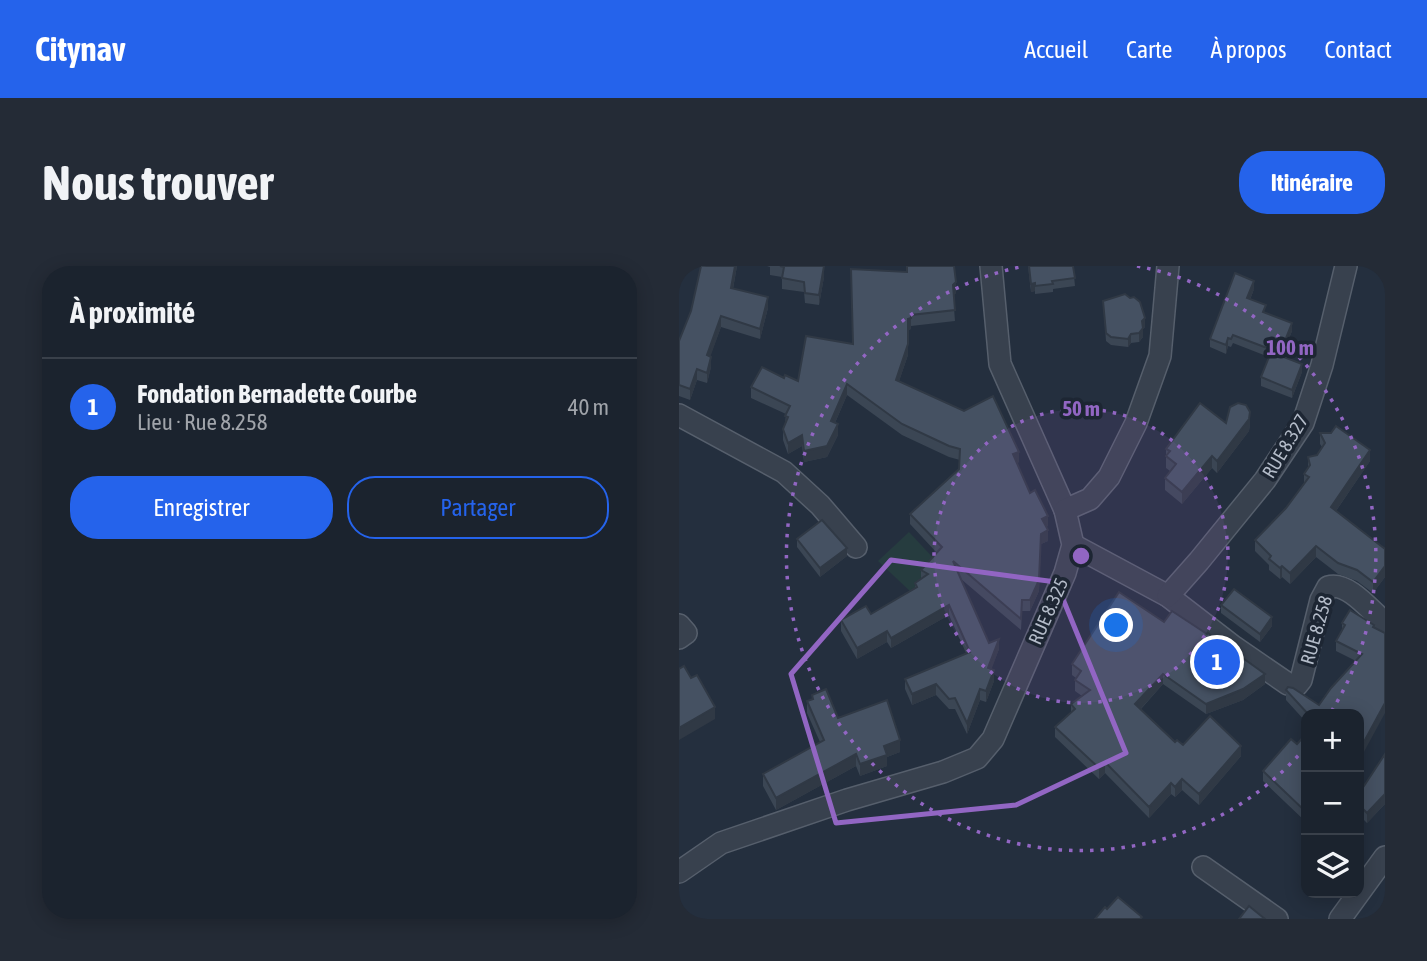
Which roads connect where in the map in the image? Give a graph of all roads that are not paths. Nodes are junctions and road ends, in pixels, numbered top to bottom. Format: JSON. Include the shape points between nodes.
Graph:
{"nodes":[{"id":1,"x":991,"y":266,"type":"edge"},
{"id":2,"x":1168,"y":266,"type":"edge"},
{"id":3,"x":1346,"y":266,"type":"edge"},
{"id":4,"x":679,"y":415,"type":"edge"},
{"id":5,"x":1065,"y":510,"type":"junction"},
{"id":6,"x":1073,"y":545,"type":"junction"},
{"id":7,"x":856,"y":547,"type":"dead end"},
{"id":8,"x":1168,"y":596,"type":"junction"},
{"id":9,"x":1385,"y":623,"type":"edge"},
{"id":10,"x":679,"y":625,"type":"edge"},
{"id":11,"x":679,"y":638,"type":"edge"},
{"id":12,"x":1385,"y":857,"type":"edge"},
{"id":13,"x":1203,"y":867,"type":"dead end"},
{"id":14,"x":679,"y":872,"type":"edge"},
{"id":15,"x":1277,"y":919,"type":"edge"},
{"id":16,"x":1340,"y":919,"type":"edge"}],
"edges":[{"from":1,"to":5,"type":"street","via":[[1000,364]]},
{"from":2,"to":5,"type":"street","via":[[1160,356],[1136,423],[1109,477],[1090,499]]},
{"from":3,"to":8,"type":"street","name":"RUE 8.327","via":[[1303,423],[1265,480]]},
{"from":4,"to":7,"type":"street","via":[[785,472]]},
{"from":5,"to":6,"type":"street"},
{"from":6,"to":8,"type":"street","name":"RUE 8.258"},
{"from":6,"to":14,"type":"street","name":"RUE 8.325","via":[[993,739],[977,758],[720,844]]},
{"from":8,"to":9,"type":"street","name":"RUE 8.258","via":[[1288,684],[1297,685],[1301,680],[1328,587],[1346,589]]},
{"from":10,"to":11,"type":"street","via":[[686,633]]},
{"from":12,"to":16,"type":"street"},
{"from":13,"to":15,"type":"street"}]}
